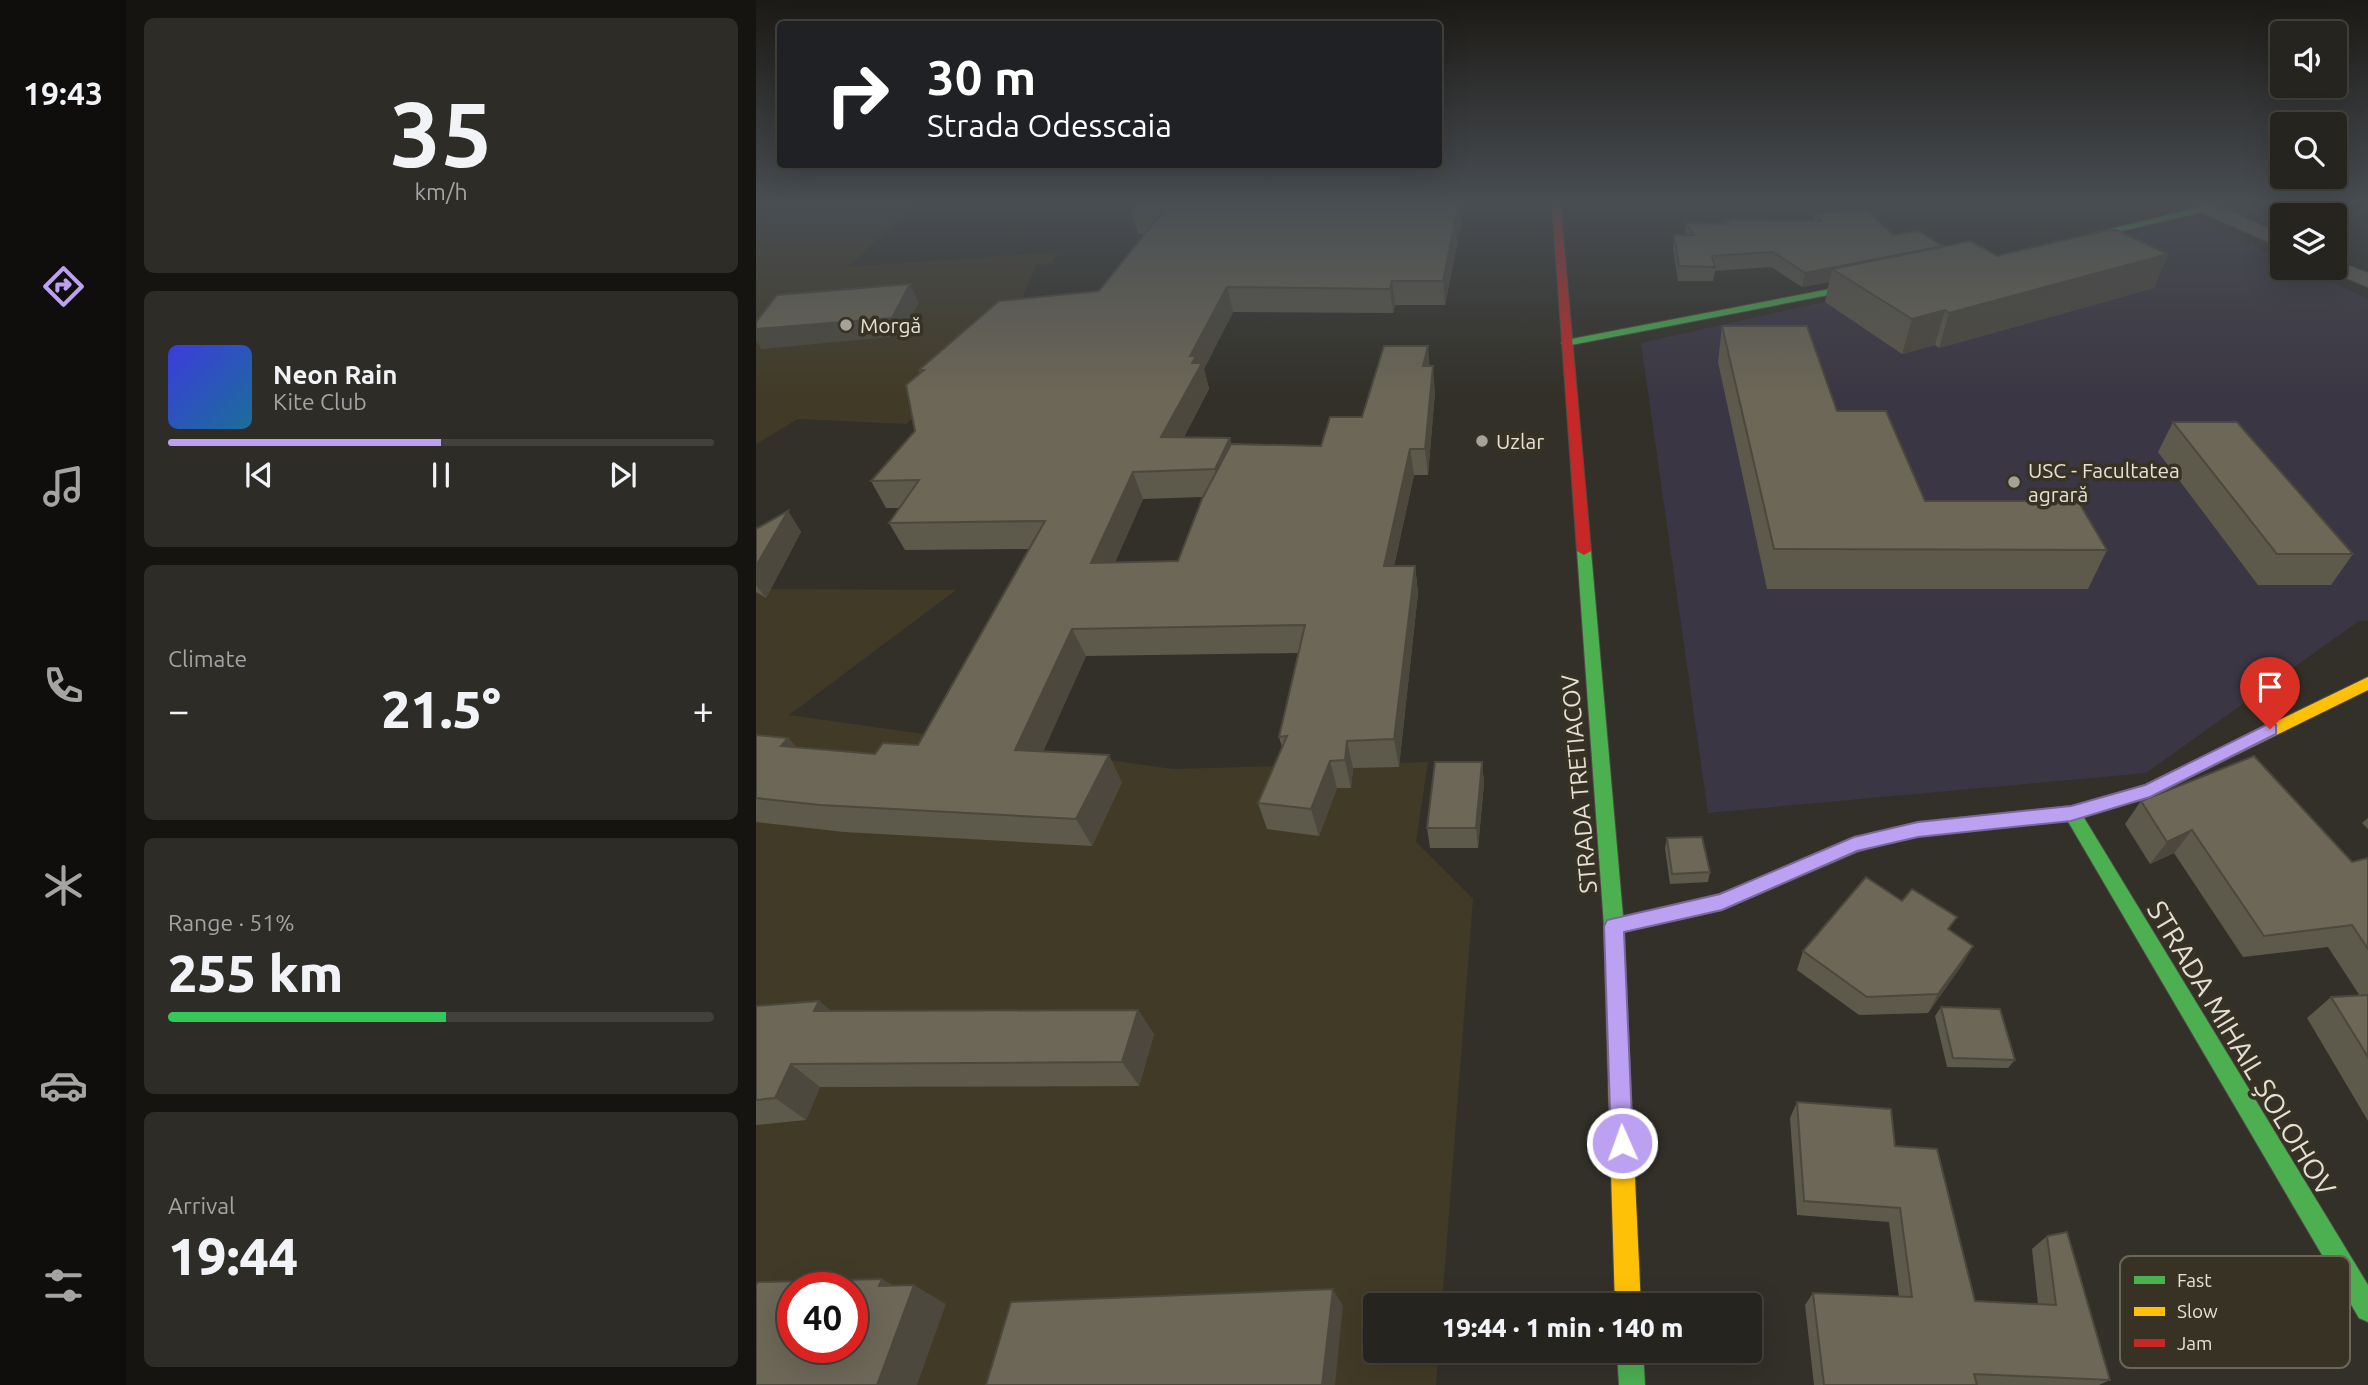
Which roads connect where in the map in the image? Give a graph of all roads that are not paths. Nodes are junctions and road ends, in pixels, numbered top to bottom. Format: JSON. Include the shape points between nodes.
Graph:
{"nodes":[{"id":1,"x":1561,"y":267,"type":"edge"},
{"id":2,"x":2347,"y":272,"type":"edge"},
{"id":3,"x":1894,"y":279,"type":"edge"},
{"id":4,"x":2368,"y":281,"type":"edge"},
{"id":5,"x":1566,"y":343,"type":"junction"},
{"id":6,"x":2368,"y":683,"type":"edge"},
{"id":7,"x":2071,"y":813,"type":"junction"},
{"id":8,"x":1614,"y":926,"type":"junction"},
{"id":9,"x":2336,"y":1256,"type":"edge"},
{"id":10,"x":2350,"y":1279,"type":"edge"},
{"id":11,"x":1628,"y":1293,"type":"edge"},
{"id":12,"x":2368,"y":1309,"type":"edge"},
{"id":13,"x":1631,"y":1363,"type":"edge"},
{"id":14,"x":1632,"y":1385,"type":"edge"}],
"edges":[{"from":1,"to":5,"type":"street","name":"STRADA TRETIACOV"},
{"from":2,"to":4,"type":"street"},
{"from":3,"to":5,"type":"street"},
{"from":5,"to":8,"type":"street","name":"STRADA TRETIACOV"},
{"from":6,"to":7,"type":"street","via":[[2150,790]]},
{"from":7,"to":8,"type":"street","via":[[1918,830],[1854,845],[1722,902]]},
{"from":7,"to":9,"type":"street","name":"STRADA MIHAIL ȘOLOHOV"},
{"from":8,"to":11,"type":"street","name":"STRADA TRETIACOV"},
{"from":10,"to":12,"type":"street","name":"STRADA MIHAIL ȘOLOHOV"},
{"from":13,"to":14,"type":"street"}]}
